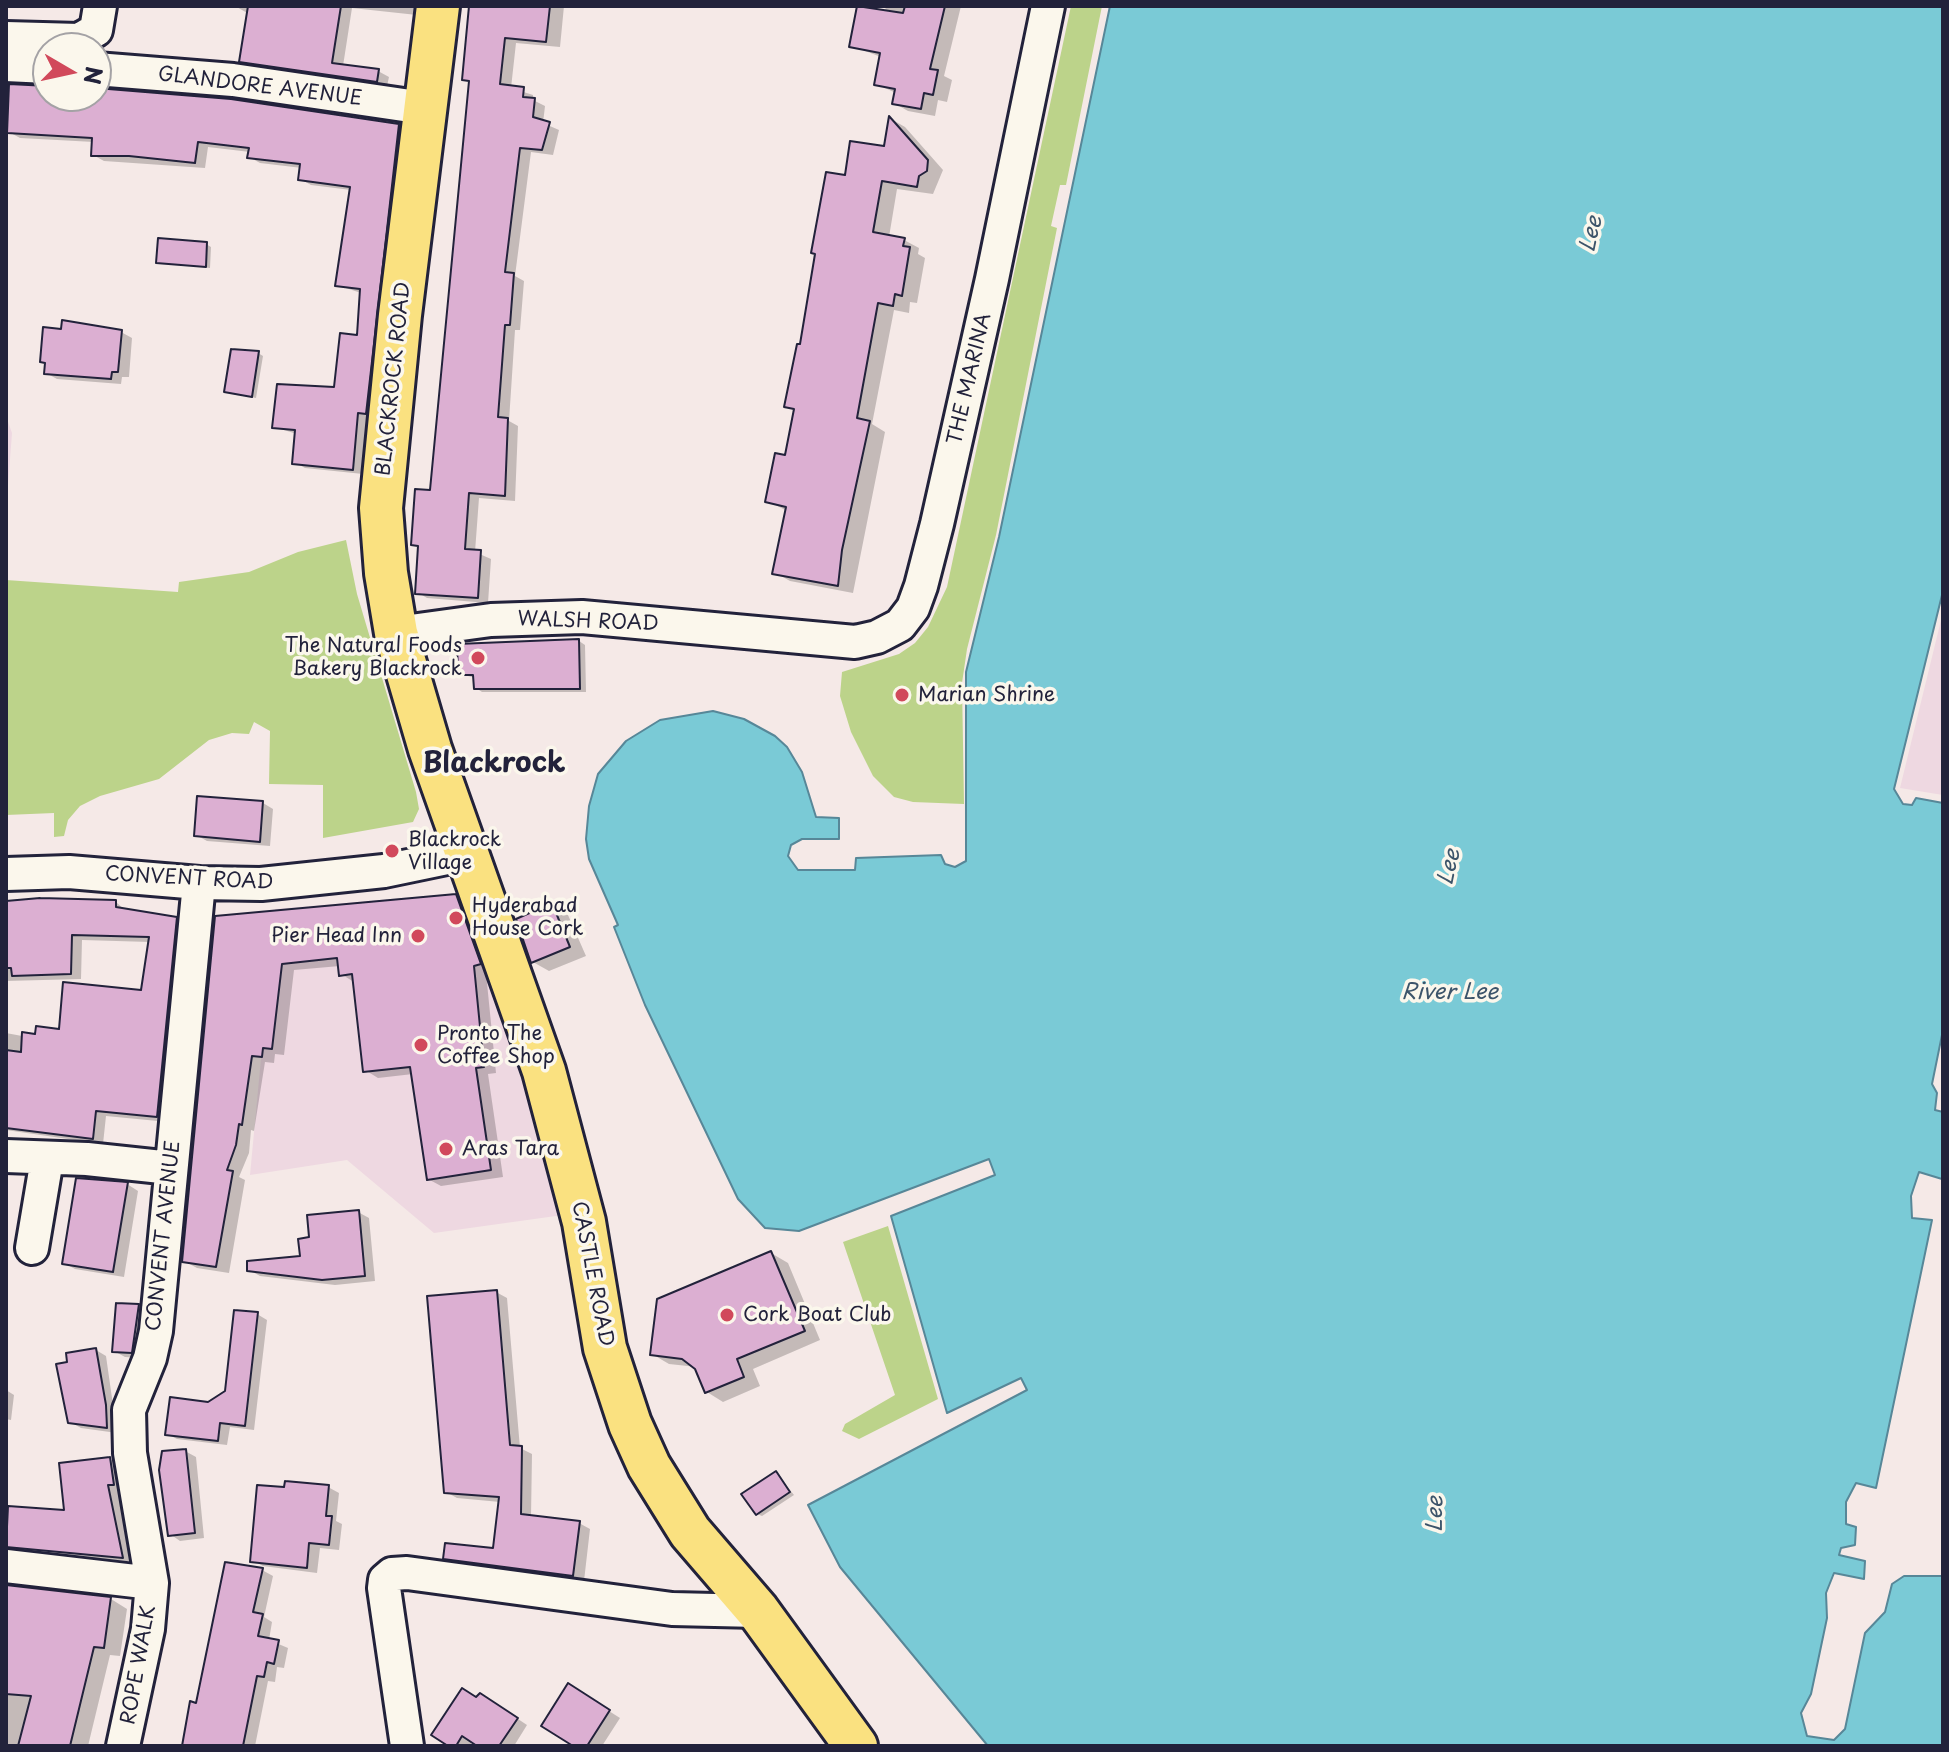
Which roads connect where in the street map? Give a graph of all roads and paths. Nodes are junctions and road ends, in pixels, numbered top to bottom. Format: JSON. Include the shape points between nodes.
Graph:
{"nodes":[{"id":1,"x":100,"y":6,"type":"edge"},
{"id":2,"x":438,"y":6,"type":"edge"},
{"id":3,"x":1048,"y":6,"type":"edge"},
{"id":4,"x":6,"y":38,"type":"edge"},
{"id":5,"x":6,"y":65,"type":"edge"},
{"id":6,"x":32,"y":66,"type":"edge"},
{"id":7,"x":112,"y":70,"type":"edge"},
{"id":8,"x":424,"y":108,"type":"junction"},
{"id":9,"x":396,"y":633,"type":"junction"},
{"id":10,"x":780,"y":637,"type":"joint"},
{"id":11,"x":430,"y":749,"type":"joint"},
{"id":12,"x":466,"y":854,"type":"junction"},
{"id":13,"x":6,"y":874,"type":"edge"},
{"id":14,"x":199,"y":883,"type":"junction"},
{"id":15,"x":6,"y":1156,"type":"edge"},
{"id":16,"x":47,"y":1159,"type":"junction"},
{"id":17,"x":171,"y":1168,"type":"junction"},
{"id":18,"x":32,"y":1248,"type":"dead end"},
{"id":19,"x":6,"y":1566,"type":"edge"},
{"id":20,"x":152,"y":1583,"type":"junction"},
{"id":21,"x":758,"y":1611,"type":"junction"},
{"id":22,"x":123,"y":1746,"type":"edge"},
{"id":23,"x":407,"y":1746,"type":"edge"},
{"id":24,"x":856,"y":1746,"type":"edge"}],
"edges":[{"from":1,"to":4,"type":"street","via":[[96,30],[79,40]]},
{"from":2,"to":8,"type":"main road","name":"BLACKROCK ROAD"},
{"from":3,"to":10,"type":"street","name":"THE MARINA","via":[[935,534],[913,608],[900,625],[855,642]]},
{"from":5,"to":6,"type":"street"},
{"from":7,"to":8,"type":"street","name":"GLANDORE AVENUE","via":[[233,80]]},
{"from":8,"to":9,"type":"main road","name":"BLACKROCK ROAD","via":[[381,508]]},
{"from":9,"to":10,"type":"street","name":"WALSH ROAD","via":[[491,620],[582,617]]},
{"from":9,"to":11,"type":"main road","name":"BLACKROCK ROAD"},
{"from":11,"to":12,"type":"main road","name":"CASTLE ROAD"},
{"from":12,"to":14,"type":"street","name":"CONVENT ROAD","via":[[289,882]]},
{"from":12,"to":21,"type":"main road","name":"CASTLE ROAD","via":[[544,1071],[584,1222],[605,1348],[630,1424],[690,1532]]},
{"from":13,"to":14,"type":"street","name":"CONVENT ROAD","via":[[69,872]]},
{"from":14,"to":17,"type":"street","name":"CONVENT AVENUE"},
{"from":15,"to":16,"type":"street"},
{"from":16,"to":17,"type":"street"},
{"from":16,"to":18,"type":"street"},
{"from":17,"to":20,"type":"street","name":"CONVENT AVENUE","via":[[156,1331],[127,1428]]},
{"from":19,"to":20,"type":"street"},
{"from":20,"to":22,"type":"street","name":"ROPE WALK","via":[[148,1629]]},
{"from":21,"to":23,"type":"street","via":[[672,1609],[392,1574],[384,1588]]},
{"from":21,"to":24,"type":"main road","name":"CASTLE ROAD"}]}
